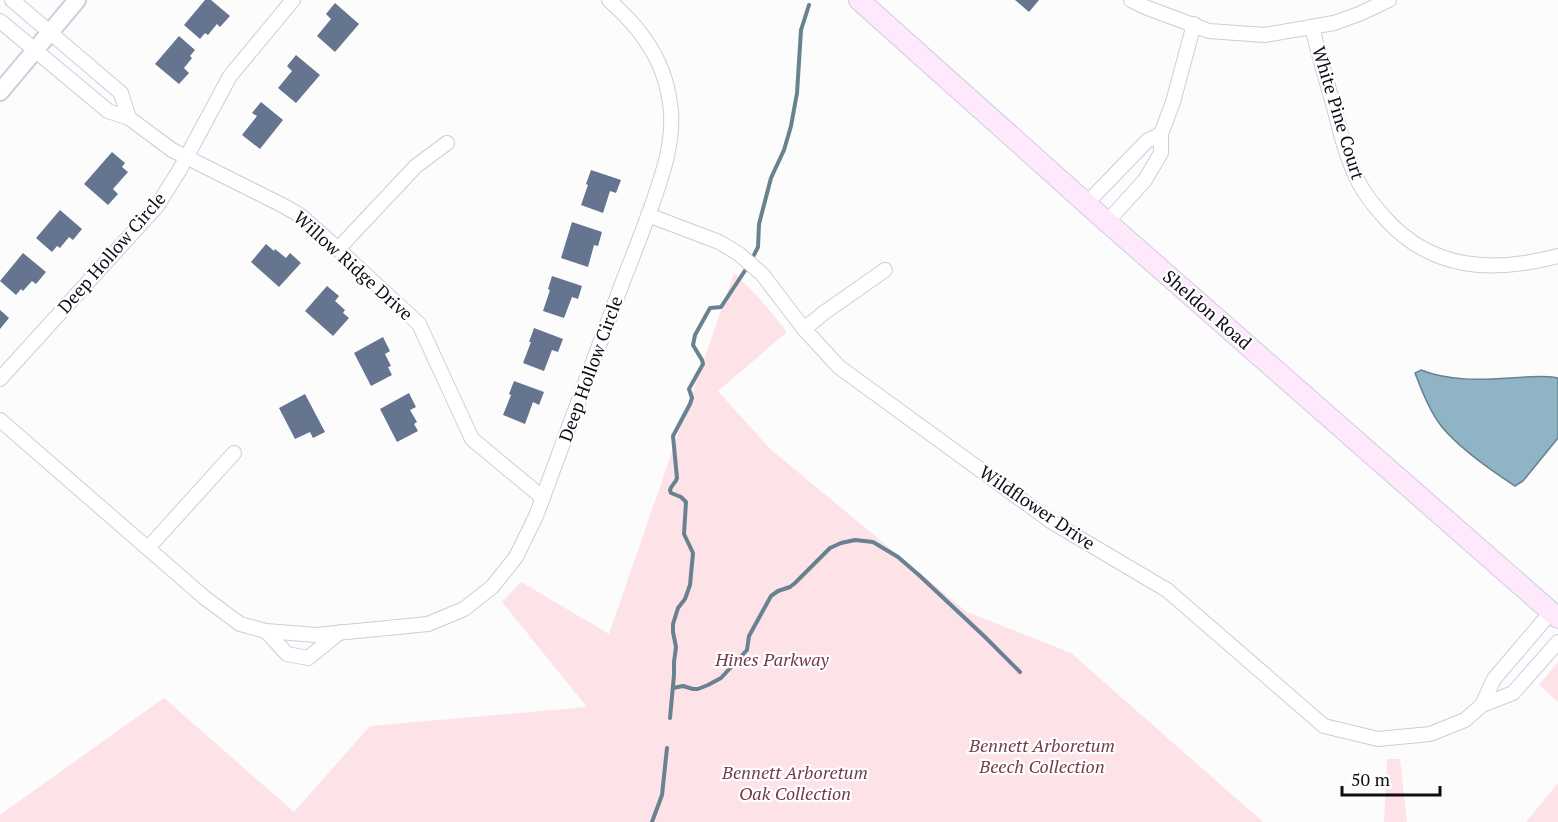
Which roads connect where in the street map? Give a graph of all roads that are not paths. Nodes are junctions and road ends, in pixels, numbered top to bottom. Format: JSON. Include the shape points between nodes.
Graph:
{"nodes":[{"id":1,"x":12,"y":0,"type":"edge"},
{"id":2,"x":77,"y":0,"type":"edge"},
{"id":3,"x":293,"y":0,"type":"edge"},
{"id":4,"x":609,"y":0,"type":"edge"},
{"id":5,"x":859,"y":0,"type":"edge"},
{"id":6,"x":1131,"y":0,"type":"edge"},
{"id":7,"x":1389,"y":0,"type":"edge"},
{"id":8,"x":0,"y":21,"type":"edge"},
{"id":9,"x":1194,"y":24,"type":"junction"},
{"id":10,"x":1312,"y":27,"type":"junction"},
{"id":11,"x":50,"y":32,"type":"junction"},
{"id":12,"x":35,"y":50,"type":"junction"},
{"id":13,"x":0,"y":92,"type":"edge"},
{"id":14,"x":129,"y":118,"type":"junction"},
{"id":15,"x":1161,"y":134,"type":"junction"},
{"id":16,"x":447,"y":143,"type":"dead end"},
{"id":17,"x":186,"y":157,"type":"junction"},
{"id":18,"x":1086,"y":204,"type":"junction"},
{"id":19,"x":648,"y":215,"type":"junction"},
{"id":20,"x":1107,"y":222,"type":"junction"},
{"id":21,"x":338,"y":249,"type":"junction"},
{"id":22,"x":1558,"y":256,"type":"edge"},
{"id":23,"x":885,"y":270,"type":"dead end"},
{"id":24,"x":804,"y":329,"type":"junction"},
{"id":25,"x":0,"y":380,"type":"edge"},
{"id":26,"x":0,"y":420,"type":"edge"},
{"id":27,"x":234,"y":453,"type":"dead end"},
{"id":28,"x":543,"y":498,"type":"junction"},
{"id":29,"x":148,"y":549,"type":"junction"},
{"id":30,"x":1555,"y":615,"type":"edge"},
{"id":31,"x":266,"y":631,"type":"junction"},
{"id":32,"x":340,"y":633,"type":"junction"},
{"id":33,"x":1558,"y":642,"type":"edge"},
{"id":34,"x":1482,"y":705,"type":"junction"}],
"edges":[{"from":1,"to":11,"type":"street"},
{"from":2,"to":11,"type":"street"},
{"from":3,"to":17,"type":"street","name":"Deep Hollow Circle","via":[[230,76]]},
{"from":4,"to":19,"type":"street","name":"Deep Hollow Circle","via":[[644,36],[667,87],[669,149]]},
{"from":5,"to":18,"type":"main road","name":"Sheldon Road"},
{"from":6,"to":9,"type":"street"},
{"from":7,"to":10,"type":"street","via":[[1334,23]]},
{"from":8,"to":12,"type":"street","name":"Willow Ridge Drive"},
{"from":9,"to":10,"type":"street","via":[[1209,31],[1265,35]]},
{"from":9,"to":15,"type":"street"},
{"from":10,"to":22,"type":"street","name":"White Pine Court","via":[[1349,159],[1369,200],[1394,228],[1425,250],[1465,264],[1502,266]]},
{"from":11,"to":12,"type":"street"},
{"from":11,"to":14,"type":"street","via":[[121,93]]},
{"from":12,"to":13,"type":"street"},
{"from":12,"to":14,"type":"street","name":"Willow Ridge Drive","via":[[108,111]]},
{"from":14,"to":17,"type":"street","name":"Willow Ridge Drive"},
{"from":15,"to":18,"type":"street","via":[[1147,141]]},
{"from":15,"to":20,"type":"street","via":[[1161,153],[1145,180]]},
{"from":16,"to":21,"type":"street","via":[[416,166]]},
{"from":17,"to":21,"type":"street","name":"Willow Ridge Drive","via":[[301,216]]},
{"from":17,"to":25,"type":"street","name":"Deep Hollow Circle","via":[[157,206]]},
{"from":18,"to":20,"type":"main road","name":"Sheldon Road"},
{"from":19,"to":24,"type":"street","name":"Wildflower Drive","via":[[719,242],[739,254],[762,274]]},
{"from":19,"to":28,"type":"street","name":"Deep Hollow Circle"},
{"from":20,"to":30,"type":"main road","name":"Sheldon Road"},
{"from":21,"to":28,"type":"street","name":"Willow Ridge Drive","via":[[419,324],[472,439]]},
{"from":23,"to":24,"type":"street"},
{"from":24,"to":34,"type":"street","name":"Wildflower Drive","via":[[839,367],[1052,522],[1167,590],[1324,726],[1378,739],[1430,734],[1465,720]]},
{"from":26,"to":29,"type":"street","name":"Deep Hollow Circle"},
{"from":27,"to":29,"type":"street"},
{"from":28,"to":32,"type":"street","name":"Deep Hollow Circle","via":[[516,557],[492,587],[464,609],[428,624]]},
{"from":29,"to":31,"type":"street","name":"Deep Hollow Circle","via":[[240,624]]},
{"from":30,"to":34,"type":"street","name":"Wildflower Drive","via":[[1494,680]]},
{"from":31,"to":32,"type":"street","name":"Deep Hollow Circle"},
{"from":31,"to":32,"type":"street","name":"Deep Hollow Circle","via":[[288,654],[308,658]]},
{"from":33,"to":34,"type":"street","name":"Wildflower Drive","via":[[1513,693]]}]}
